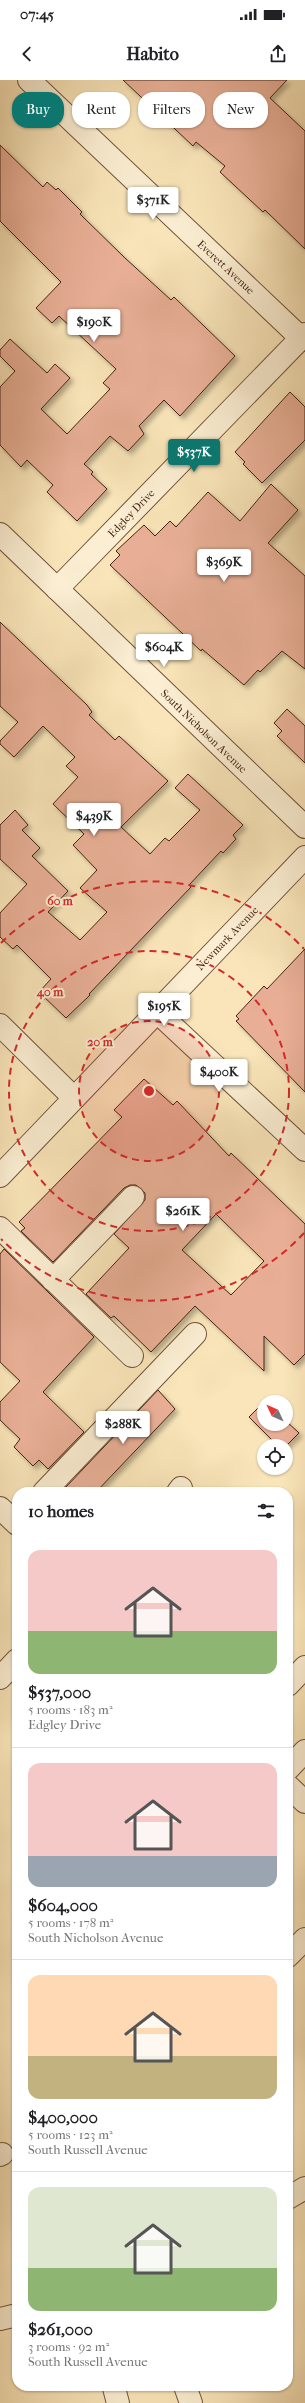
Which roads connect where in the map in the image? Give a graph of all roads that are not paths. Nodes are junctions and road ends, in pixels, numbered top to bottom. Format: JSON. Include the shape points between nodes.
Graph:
{"nodes":[{"id":1,"x":29,"y":80,"type":"edge"},
{"id":2,"x":303,"y":336,"type":"edge"},
{"id":3,"x":0,"y":534,"type":"edge"},
{"id":4,"x":57,"y":589,"type":"junction"},
{"id":5,"x":305,"y":827,"type":"edge"},
{"id":6,"x":305,"y":857,"type":"edge"},
{"id":7,"x":156,"y":1012,"type":"junction"},
{"id":8,"x":0,"y":1026,"type":"edge"},
{"id":9,"x":74,"y":1098,"type":"junction"},
{"id":10,"x":305,"y":1150,"type":"edge"},
{"id":11,"x":0,"y":1176,"type":"edge"},
{"id":12,"x":133,"y":1197,"type":"dead end"},
{"id":13,"x":0,"y":1228,"type":"edge"},
{"id":14,"x":53,"y":1280,"type":"junction"},
{"id":15,"x":195,"y":1334,"type":"dead end"},
{"id":16,"x":132,"y":1356,"type":"dead end"},
{"id":17,"x":49,"y":1487,"type":"edge"},
{"id":18,"x":12,"y":1665,"type":"edge"},
{"id":19,"x":305,"y":1667,"type":"edge"},
{"id":20,"x":0,"y":1678,"type":"edge"},
{"id":21,"x":293,"y":1680,"type":"edge"},
{"id":22,"x":305,"y":1752,"type":"edge"},
{"id":23,"x":293,"y":1764,"type":"edge"},
{"id":24,"x":293,"y":1791,"type":"edge"},
{"id":25,"x":305,"y":1802,"type":"edge"},
{"id":26,"x":305,"y":1939,"type":"edge"},
{"id":27,"x":293,"y":1951,"type":"edge"},
{"id":28,"x":305,"y":2188,"type":"edge"},
{"id":29,"x":293,"y":2195,"type":"edge"},
{"id":30,"x":12,"y":2316,"type":"edge"},
{"id":31,"x":0,"y":2319,"type":"edge"},
{"id":32,"x":187,"y":2391,"type":"edge"},
{"id":33,"x":191,"y":2403,"type":"edge"}],
"edges":[{"from":1,"to":2,"type":"street","name":"Everett Avenue"},
{"from":2,"to":4,"type":"street","name":"Edgley Drive"},
{"from":3,"to":4,"type":"street","name":"South Nicholson Avenue"},
{"from":4,"to":5,"type":"street","name":"South Nicholson Avenue"},
{"from":6,"to":7,"type":"street","name":"Newmark Avenue"},
{"from":7,"to":9,"type":"street","name":"Newmark Avenue"},
{"from":7,"to":10,"type":"street"},
{"from":8,"to":9,"type":"street"},
{"from":9,"to":11,"type":"street","name":"Newmark Avenue"},
{"from":12,"to":14,"type":"street"},
{"from":13,"to":14,"type":"street"},
{"from":14,"to":16,"type":"street"},
{"from":15,"to":17,"type":"street"},
{"from":18,"to":20,"type":"street"},
{"from":19,"to":21,"type":"street"},
{"from":22,"to":23,"type":"street"},
{"from":24,"to":25,"type":"street"},
{"from":26,"to":27,"type":"street"},
{"from":28,"to":29,"type":"street"},
{"from":30,"to":31,"type":"street"},
{"from":32,"to":33,"type":"street"}]}
